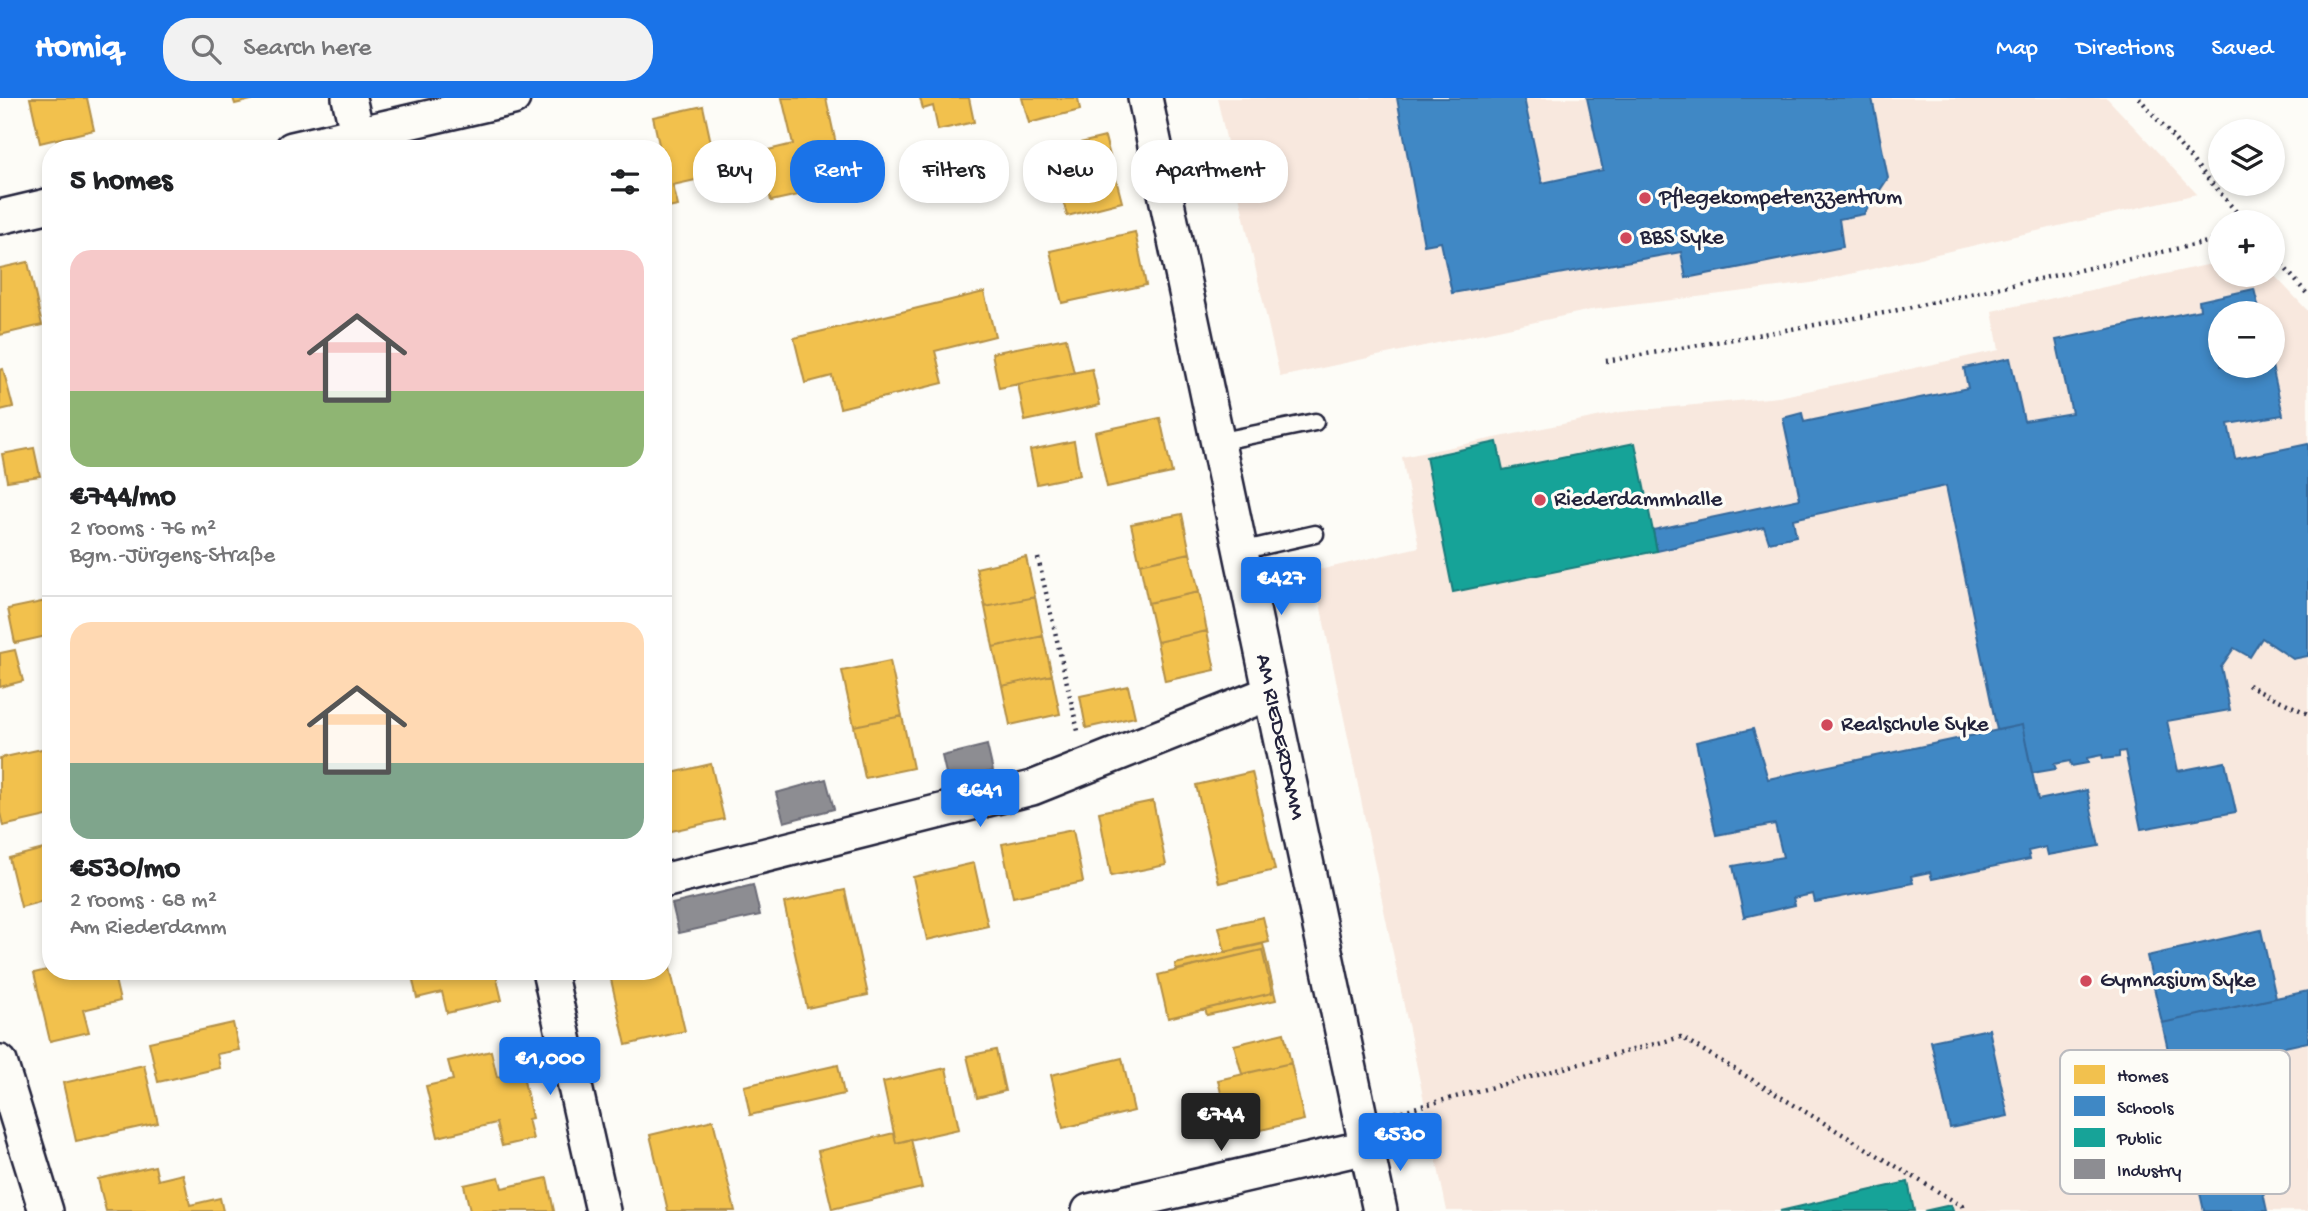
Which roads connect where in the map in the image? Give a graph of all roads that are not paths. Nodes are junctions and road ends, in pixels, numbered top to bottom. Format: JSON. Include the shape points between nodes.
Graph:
{"nodes":[{"id":1,"x":349,"y":98,"type":"edge"},
{"id":2,"x":513,"y":98,"type":"edge"},
{"id":3,"x":1144,"y":98,"type":"edge"},
{"id":4,"x":359,"y":140,"type":"edge"},
{"id":5,"x":363,"y":140,"type":"edge"},
{"id":6,"x":42,"y":207,"type":"edge"},
{"id":7,"x":0,"y":217,"type":"edge"},
{"id":8,"x":1315,"y":422,"type":"dead end"},
{"id":9,"x":1217,"y":442,"type":"junction"},
{"id":10,"x":1315,"y":534,"type":"dead end"},
{"id":11,"x":1240,"y":551,"type":"junction"},
{"id":12,"x":1270,"y":693,"type":"junction"},
{"id":13,"x":672,"y":879,"type":"edge"},
{"id":14,"x":550,"y":980,"type":"edge"},
{"id":15,"x":0,"y":1062,"type":"edge"},
{"id":16,"x":1364,"y":1134,"type":"junction"},
{"id":17,"x":1103,"y":1209,"type":"edge"},
{"id":18,"x":46,"y":1211,"type":"edge"},
{"id":19,"x":603,"y":1211,"type":"edge"},
{"id":20,"x":1380,"y":1211,"type":"edge"}],
"edges":[{"from":1,"to":4,"type":"street"},
{"from":2,"to":5,"type":"street"},
{"from":3,"to":9,"type":"street","name":"AM RIEDERDAMM"},
{"from":6,"to":7,"type":"street"},
{"from":8,"to":9,"type":"lane"},
{"from":9,"to":11,"type":"street","name":"AM RIEDERDAMM"},
{"from":10,"to":11,"type":"lane"},
{"from":11,"to":12,"type":"street","name":"AM RIEDERDAMM"},
{"from":12,"to":13,"type":"street","via":[[1032,788]]},
{"from":12,"to":16,"type":"street","name":"AM RIEDERDAMM"},
{"from":14,"to":19,"type":"street"},
{"from":15,"to":18,"type":"street"},
{"from":16,"to":17,"type":"street"},
{"from":16,"to":20,"type":"street","name":"AM RIEDERDAMM"}]}
